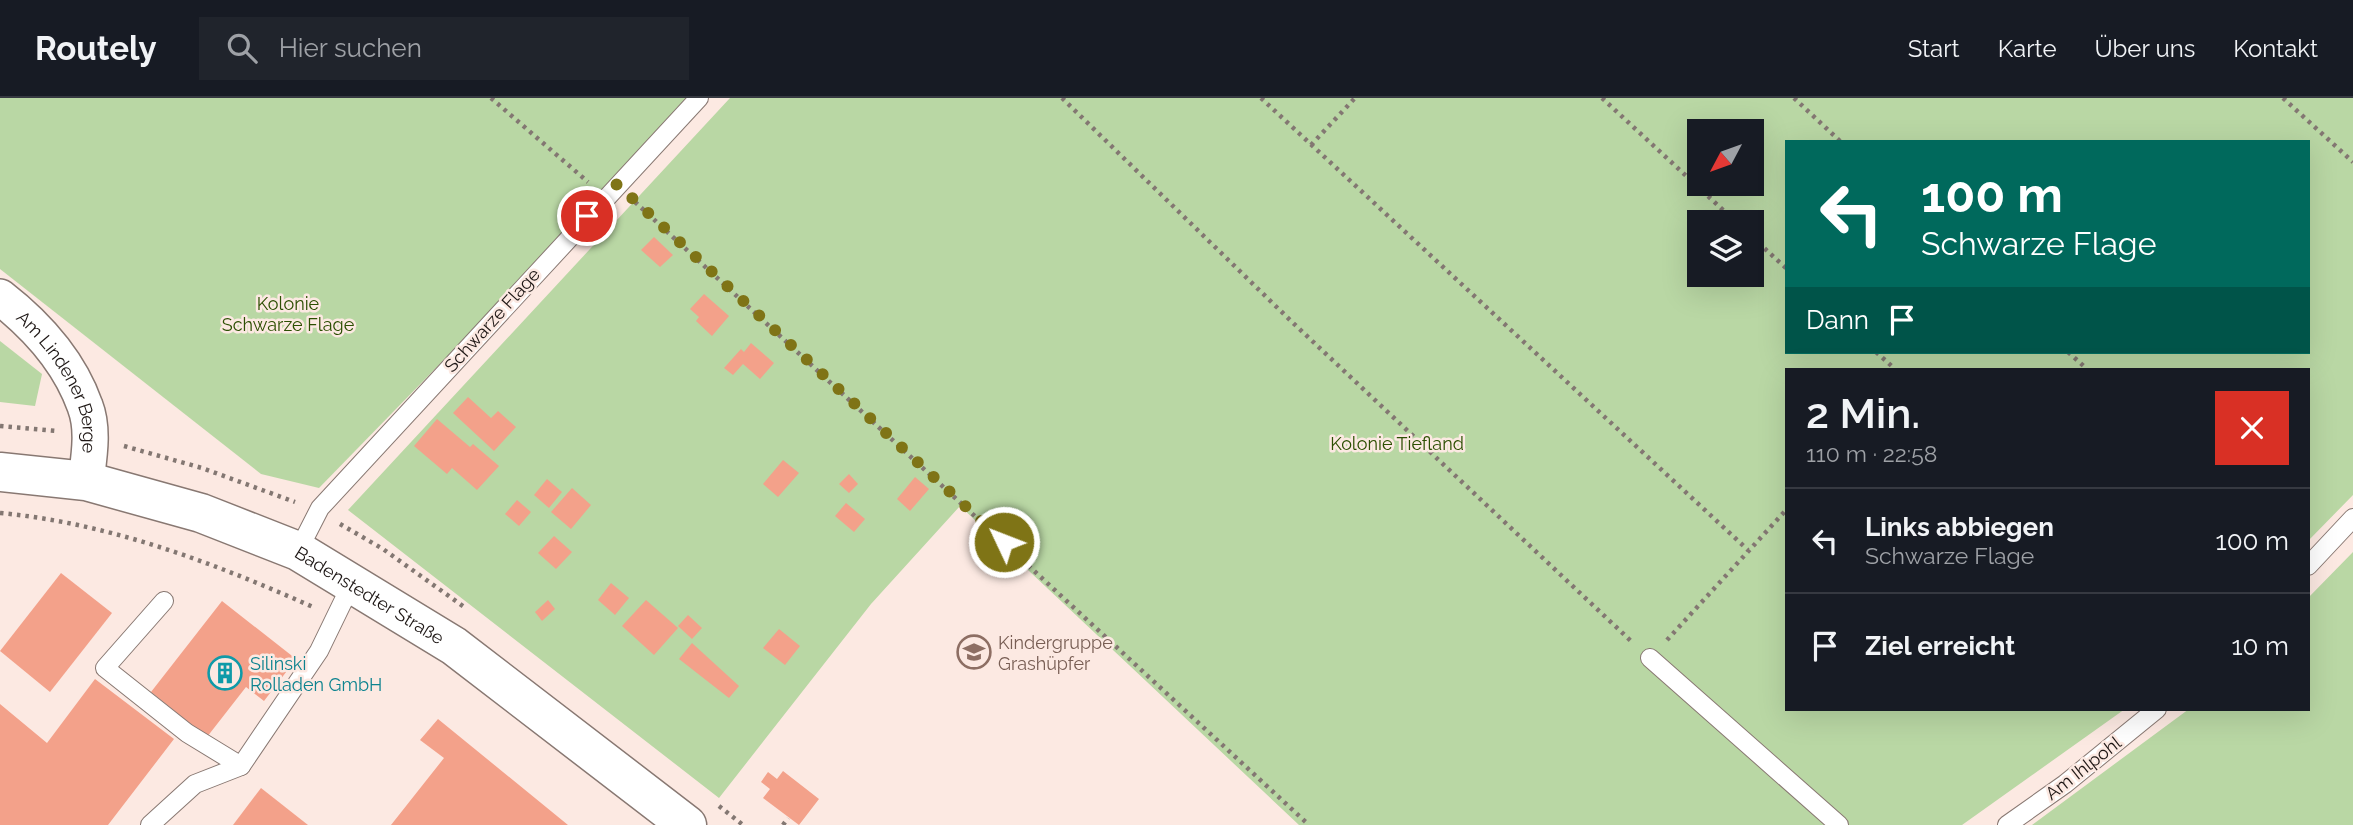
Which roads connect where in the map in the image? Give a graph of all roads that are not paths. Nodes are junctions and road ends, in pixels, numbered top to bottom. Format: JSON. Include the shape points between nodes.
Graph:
{"nodes":[{"id":1,"x":699,"y":98,"type":"edge"},
{"id":2,"x":0,"y":297,"type":"edge"},
{"id":3,"x":0,"y":472,"type":"edge"},
{"id":4,"x":86,"y":481,"type":"junction"},
{"id":5,"x":2353,"y":518,"type":"edge"},
{"id":6,"x":298,"y":551,"type":"junction"},
{"id":7,"x":2310,"y":564,"type":"edge"},
{"id":8,"x":352,"y":583,"type":"junction"},
{"id":9,"x":164,"y":601,"type":"dead end"},
{"id":10,"x":1650,"y":658,"type":"road end"},
{"id":11,"x":2155,"y":711,"type":"edge"},
{"id":12,"x":241,"y":766,"type":"junction"},
{"id":13,"x":150,"y":825,"type":"edge"},
{"id":14,"x":687,"y":825,"type":"edge"},
{"id":15,"x":1839,"y":825,"type":"edge"},
{"id":16,"x":2007,"y":825,"type":"edge"}],
"edges":[{"from":1,"to":6,"type":"lane","name":"Schwarze Flage","via":[[320,508]]},
{"from":2,"to":4,"type":"street","name":"Am Lindener Berge","via":[[59,353],[86,407],[90,441]]},
{"from":3,"to":4,"type":"street","name":"Badenstedter Straße"},
{"from":4,"to":6,"type":"street","name":"Badenstedter Straße","via":[[201,513]]},
{"from":5,"to":7,"type":"lane"},
{"from":6,"to":8,"type":"street","name":"Badenstedter Straße"},
{"from":8,"to":12,"type":"lane","via":[[319,651]]},
{"from":8,"to":14,"type":"street","name":"Badenstedter Straße","via":[[454,646]]},
{"from":9,"to":12,"type":"lane","via":[[105,668],[187,733]]},
{"from":10,"to":15,"type":"lane"},
{"from":11,"to":16,"type":"lane","name":"Am Ihlpohl"},
{"from":12,"to":13,"type":"lane","via":[[195,784]]}]}
